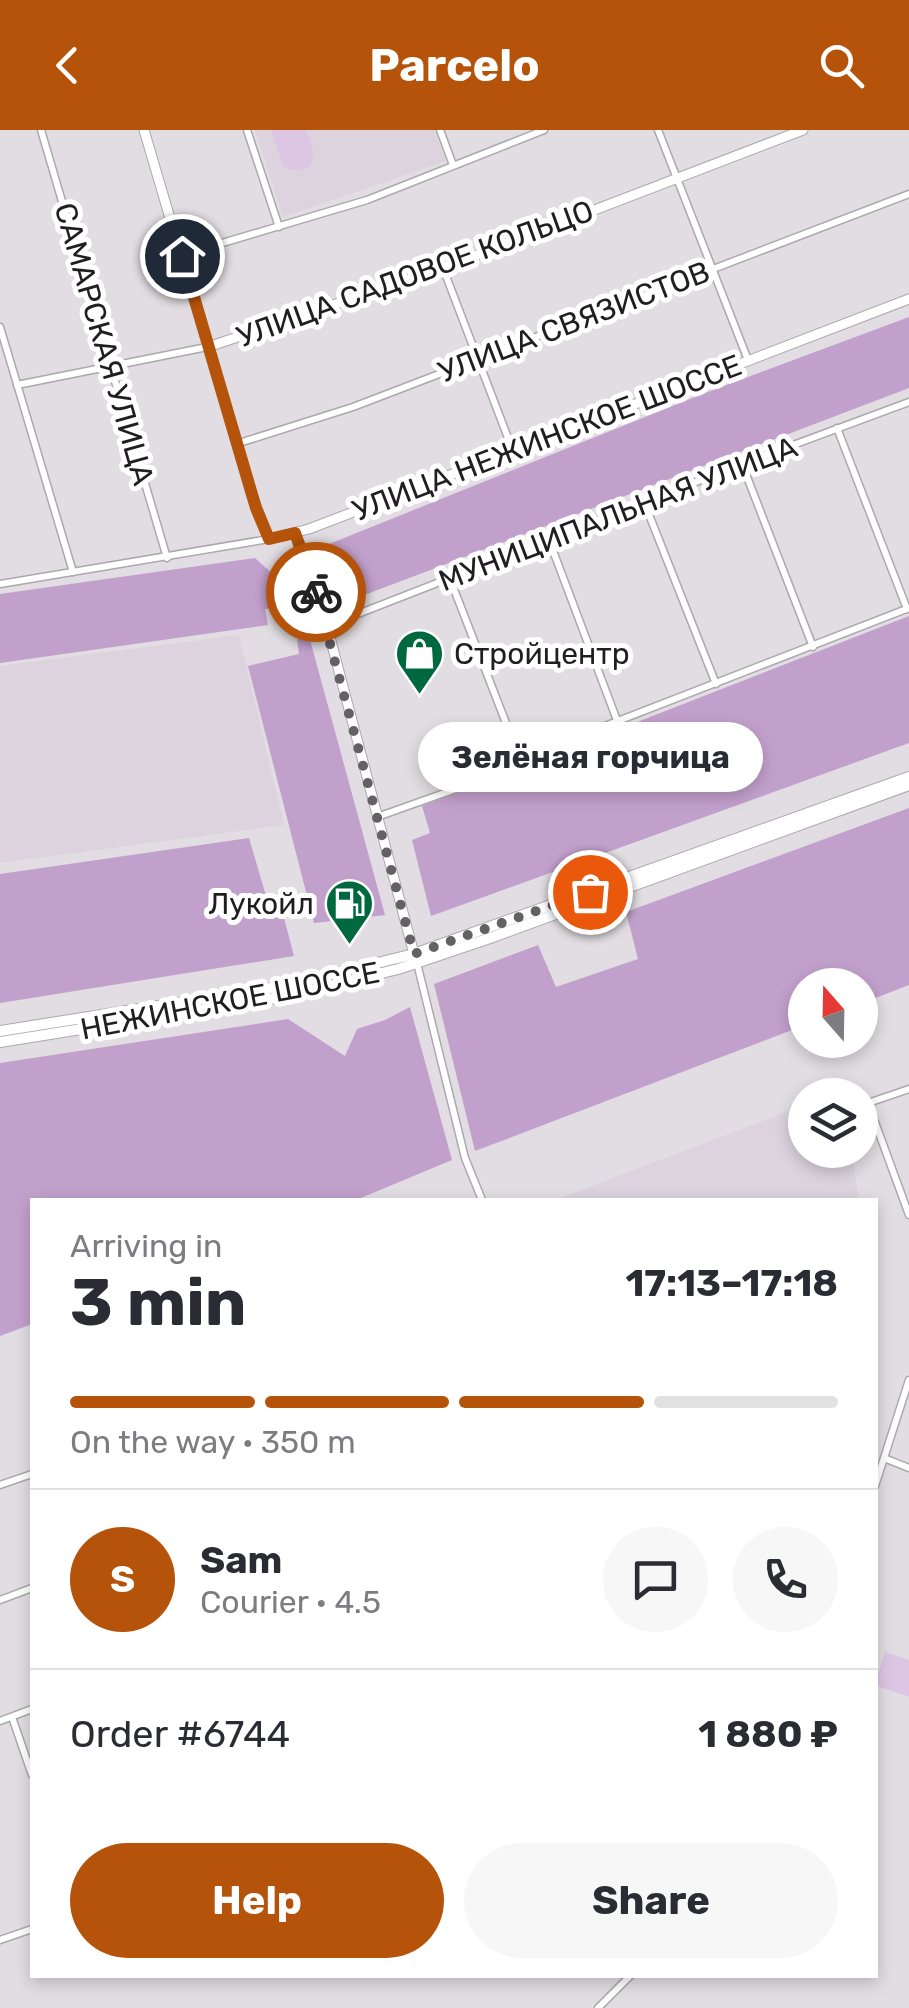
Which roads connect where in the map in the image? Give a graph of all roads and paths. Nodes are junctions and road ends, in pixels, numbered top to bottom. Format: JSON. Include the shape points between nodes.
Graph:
{"nodes":[{"id":1,"x":41,"y":130,"type":"edge"},
{"id":2,"x":144,"y":130,"type":"edge"},
{"id":3,"x":248,"y":130,"type":"edge"},
{"id":4,"x":440,"y":130,"type":"edge"},
{"id":5,"x":544,"y":130,"type":"edge"},
{"id":6,"x":658,"y":130,"type":"edge"},
{"id":7,"x":803,"y":130,"type":"edge"},
{"id":8,"x":453,"y":166,"type":"junction"},
{"id":9,"x":676,"y":179,"type":"junction"},
{"id":10,"x":909,"y":194,"type":"edge"},
{"id":11,"x":279,"y":227,"type":"junction"},
{"id":12,"x":182,"y":256,"type":"junction"},
{"id":13,"x":443,"y":268,"type":"junction"},
{"id":14,"x":712,"y":269,"type":"junction"},
{"id":15,"x":909,"y":300,"type":"edge"},
{"id":16,"x":0,"y":327,"type":"edge"},
{"id":17,"x":208,"y":347,"type":"junction"},
{"id":18,"x":476,"y":359,"type":"junction"},
{"id":19,"x":748,"y":362,"type":"junction"},
{"id":20,"x":111,"y":366,"type":"junction"},
{"id":21,"x":18,"y":385,"type":"junction"},
{"id":22,"x":909,"y":402,"type":"edge"},
{"id":23,"x":837,"y":428,"type":"junction"},
{"id":24,"x":236,"y":444,"type":"junction"},
{"id":25,"x":513,"y":451,"type":"junction"},
{"id":26,"x":742,"y":464,"type":"junction"},
{"id":27,"x":644,"y":502,"type":"junction"},
{"id":28,"x":295,"y":533,"type":"junction"},
{"id":29,"x":269,"y":539,"type":"junction"},
{"id":30,"x":548,"y":540,"type":"junction"},
{"id":31,"x":166,"y":558,"type":"junction"},
{"id":32,"x":73,"y":572,"type":"junction"},
{"id":33,"x":450,"y":579,"type":"junction"},
{"id":34,"x":0,"y":584,"type":"edge"},
{"id":35,"x":908,"y":608,"type":"edge"},
{"id":36,"x":326,"y":626,"type":"junction"},
{"id":37,"x":813,"y":647,"type":"junction"},
{"id":38,"x":716,"y":684,"type":"junction"},
{"id":39,"x":618,"y":723,"type":"junction"},
{"id":40,"x":520,"y":760,"type":"junction"},
{"id":41,"x":909,"y":777,"type":"edge"},
{"id":42,"x":909,"y":785,"type":"edge"},
{"id":43,"x":378,"y":817,"type":"junction"},
{"id":44,"x":416,"y":959,"type":"junction"},
{"id":45,"x":0,"y":1031,"type":"edge"},
{"id":46,"x":0,"y":1042,"type":"edge"},
{"id":47,"x":909,"y":1089,"type":"edge"},
{"id":48,"x":481,"y":1198,"type":"edge"},
{"id":49,"x":906,"y":1198,"type":"edge"},
{"id":50,"x":909,"y":1215,"type":"edge"},
{"id":51,"x":909,"y":1380,"type":"edge"},
{"id":52,"x":884,"y":1458,"type":"junction"},
{"id":53,"x":909,"y":1468,"type":"edge"},
{"id":54,"x":30,"y":1475,"type":"edge"},
{"id":55,"x":878,"y":1477,"type":"edge"},
{"id":56,"x":0,"y":1485,"type":"edge"},
{"id":57,"x":30,"y":1589,"type":"edge"},
{"id":58,"x":0,"y":1600,"type":"edge"},
{"id":59,"x":30,"y":1710,"type":"edge"},
{"id":60,"x":12,"y":1717,"type":"junction"},
{"id":61,"x":0,"y":1722,"type":"edge"},
{"id":62,"x":30,"y":1769,"type":"edge"},
{"id":63,"x":30,"y":1931,"type":"edge"},
{"id":64,"x":0,"y":1940,"type":"edge"},
{"id":65,"x":628,"y":1978,"type":"edge"},
{"id":66,"x":598,"y":2008,"type":"edge"}],
"edges":[{"from":1,"to":20,"type":"street","name":"САМАРСКАЯ УЛИЦА"},
{"from":2,"to":12,"type":"main road"},
{"from":3,"to":11,"type":"street"},
{"from":4,"to":8,"type":"street"},
{"from":5,"to":8,"type":"street"},
{"from":6,"to":9,"type":"street"},
{"from":7,"to":9,"type":"main road","name":"УЛИЦА САДОВОЕ КОЛЬЦО"},
{"from":8,"to":11,"type":"street"},
{"from":9,"to":13,"type":"main road","name":"УЛИЦА САДОВОЕ КОЛЬЦО"},
{"from":9,"to":14,"type":"street"},
{"from":10,"to":14,"type":"street","name":"УЛИЦА СВЯЗИСТОВ"},
{"from":11,"to":12,"type":"street"},
{"from":12,"to":17,"type":"main road"},
{"from":13,"to":17,"type":"main road","name":"УЛИЦА САДОВОЕ КОЛЬЦО"},
{"from":13,"to":18,"type":"street"},
{"from":14,"to":18,"type":"street","name":"УЛИЦА СВЯЗИСТОВ"},
{"from":14,"to":19,"type":"street"},
{"from":15,"to":19,"type":"main road","name":"УЛИЦА НЕЖИНСКОЕ ШОССЕ"},
{"from":16,"to":21,"type":"street"},
{"from":17,"to":20,"type":"street","name":"УЛИЦА САДОВОЕ КОЛЬЦО"},
{"from":17,"to":24,"type":"main road"},
{"from":18,"to":24,"type":"street","name":"УЛИЦА СВЯЗИСТОВ"},
{"from":18,"to":25,"type":"street"},
{"from":19,"to":25,"type":"main road","name":"УЛИЦА НЕЖИНСКОЕ ШОССЕ"},
{"from":20,"to":21,"type":"street","name":"УЛИЦА САДОВОЕ КОЛЬЦО"},
{"from":20,"to":31,"type":"street","name":"САМАРСКАЯ УЛИЦА"},
{"from":21,"to":32,"type":"street"},
{"from":22,"to":23,"type":"street","name":"МУНИЦИПАЛЬНАЯ УЛИЦА"},
{"from":23,"to":26,"type":"street","name":"МУНИЦИПАЛЬНАЯ УЛИЦА"},
{"from":23,"to":35,"type":"street"},
{"from":24,"to":29,"type":"main road"},
{"from":25,"to":28,"type":"main road","name":"УЛИЦА НЕЖИНСКОЕ ШОССЕ"},
{"from":26,"to":27,"type":"street","name":"МУНИЦИПАЛЬНАЯ УЛИЦА"},
{"from":26,"to":37,"type":"street"},
{"from":27,"to":30,"type":"street","name":"МУНИЦИПАЛЬНАЯ УЛИЦА"},
{"from":27,"to":38,"type":"street"},
{"from":28,"to":29,"type":"main road","name":"УЛИЦА НЕЖИНСКОЕ ШОССЕ"},
{"from":28,"to":36,"type":"main road"},
{"from":29,"to":31,"type":"street","name":"УЛИЦА НЕЖИНСКОЕ ШОССЕ"},
{"from":30,"to":33,"type":"street","name":"МУНИЦИПАЛЬНАЯ УЛИЦА"},
{"from":30,"to":39,"type":"street"},
{"from":31,"to":32,"type":"street","name":"УЛИЦА НЕЖИНСКОЕ ШОССЕ"},
{"from":32,"to":34,"type":"street","name":"УЛИЦА НЕЖИНСКОЕ ШОССЕ"},
{"from":33,"to":36,"type":"street","name":"МУНИЦИПАЛЬНАЯ УЛИЦА"},
{"from":33,"to":40,"type":"street"},
{"from":35,"to":37,"type":"street"},
{"from":36,"to":43,"type":"main road"},
{"from":37,"to":38,"type":"street"},
{"from":38,"to":39,"type":"street"},
{"from":39,"to":40,"type":"street"},
{"from":40,"to":43,"type":"street"},
{"from":41,"to":44,"type":"main road","name":"НЕЖИНСКОЕ ШОССЕ"},
{"from":42,"to":44,"type":"main road","name":"НЕЖИНСКОЕ ШОССЕ"},
{"from":43,"to":44,"type":"main road"},
{"from":44,"to":45,"type":"main road","name":"НЕЖИНСКОЕ ШОССЕ"},
{"from":44,"to":46,"type":"main road","name":"НЕЖИНСКОЕ ШОССЕ","via":[[288,996]]},
{"from":44,"to":48,"type":"street","via":[[465,1158]]},
{"from":47,"to":49,"type":"street","via":[[868,1103]]},
{"from":49,"to":50,"type":"street"},
{"from":51,"to":52,"type":"street"},
{"from":52,"to":53,"type":"street"},
{"from":52,"to":55,"type":"street"},
{"from":54,"to":56,"type":"street"},
{"from":57,"to":58,"type":"street"},
{"from":59,"to":60,"type":"street"},
{"from":60,"to":61,"type":"street"},
{"from":60,"to":62,"type":"street"},
{"from":63,"to":64,"type":"street"},
{"from":65,"to":66,"type":"street"}]}
